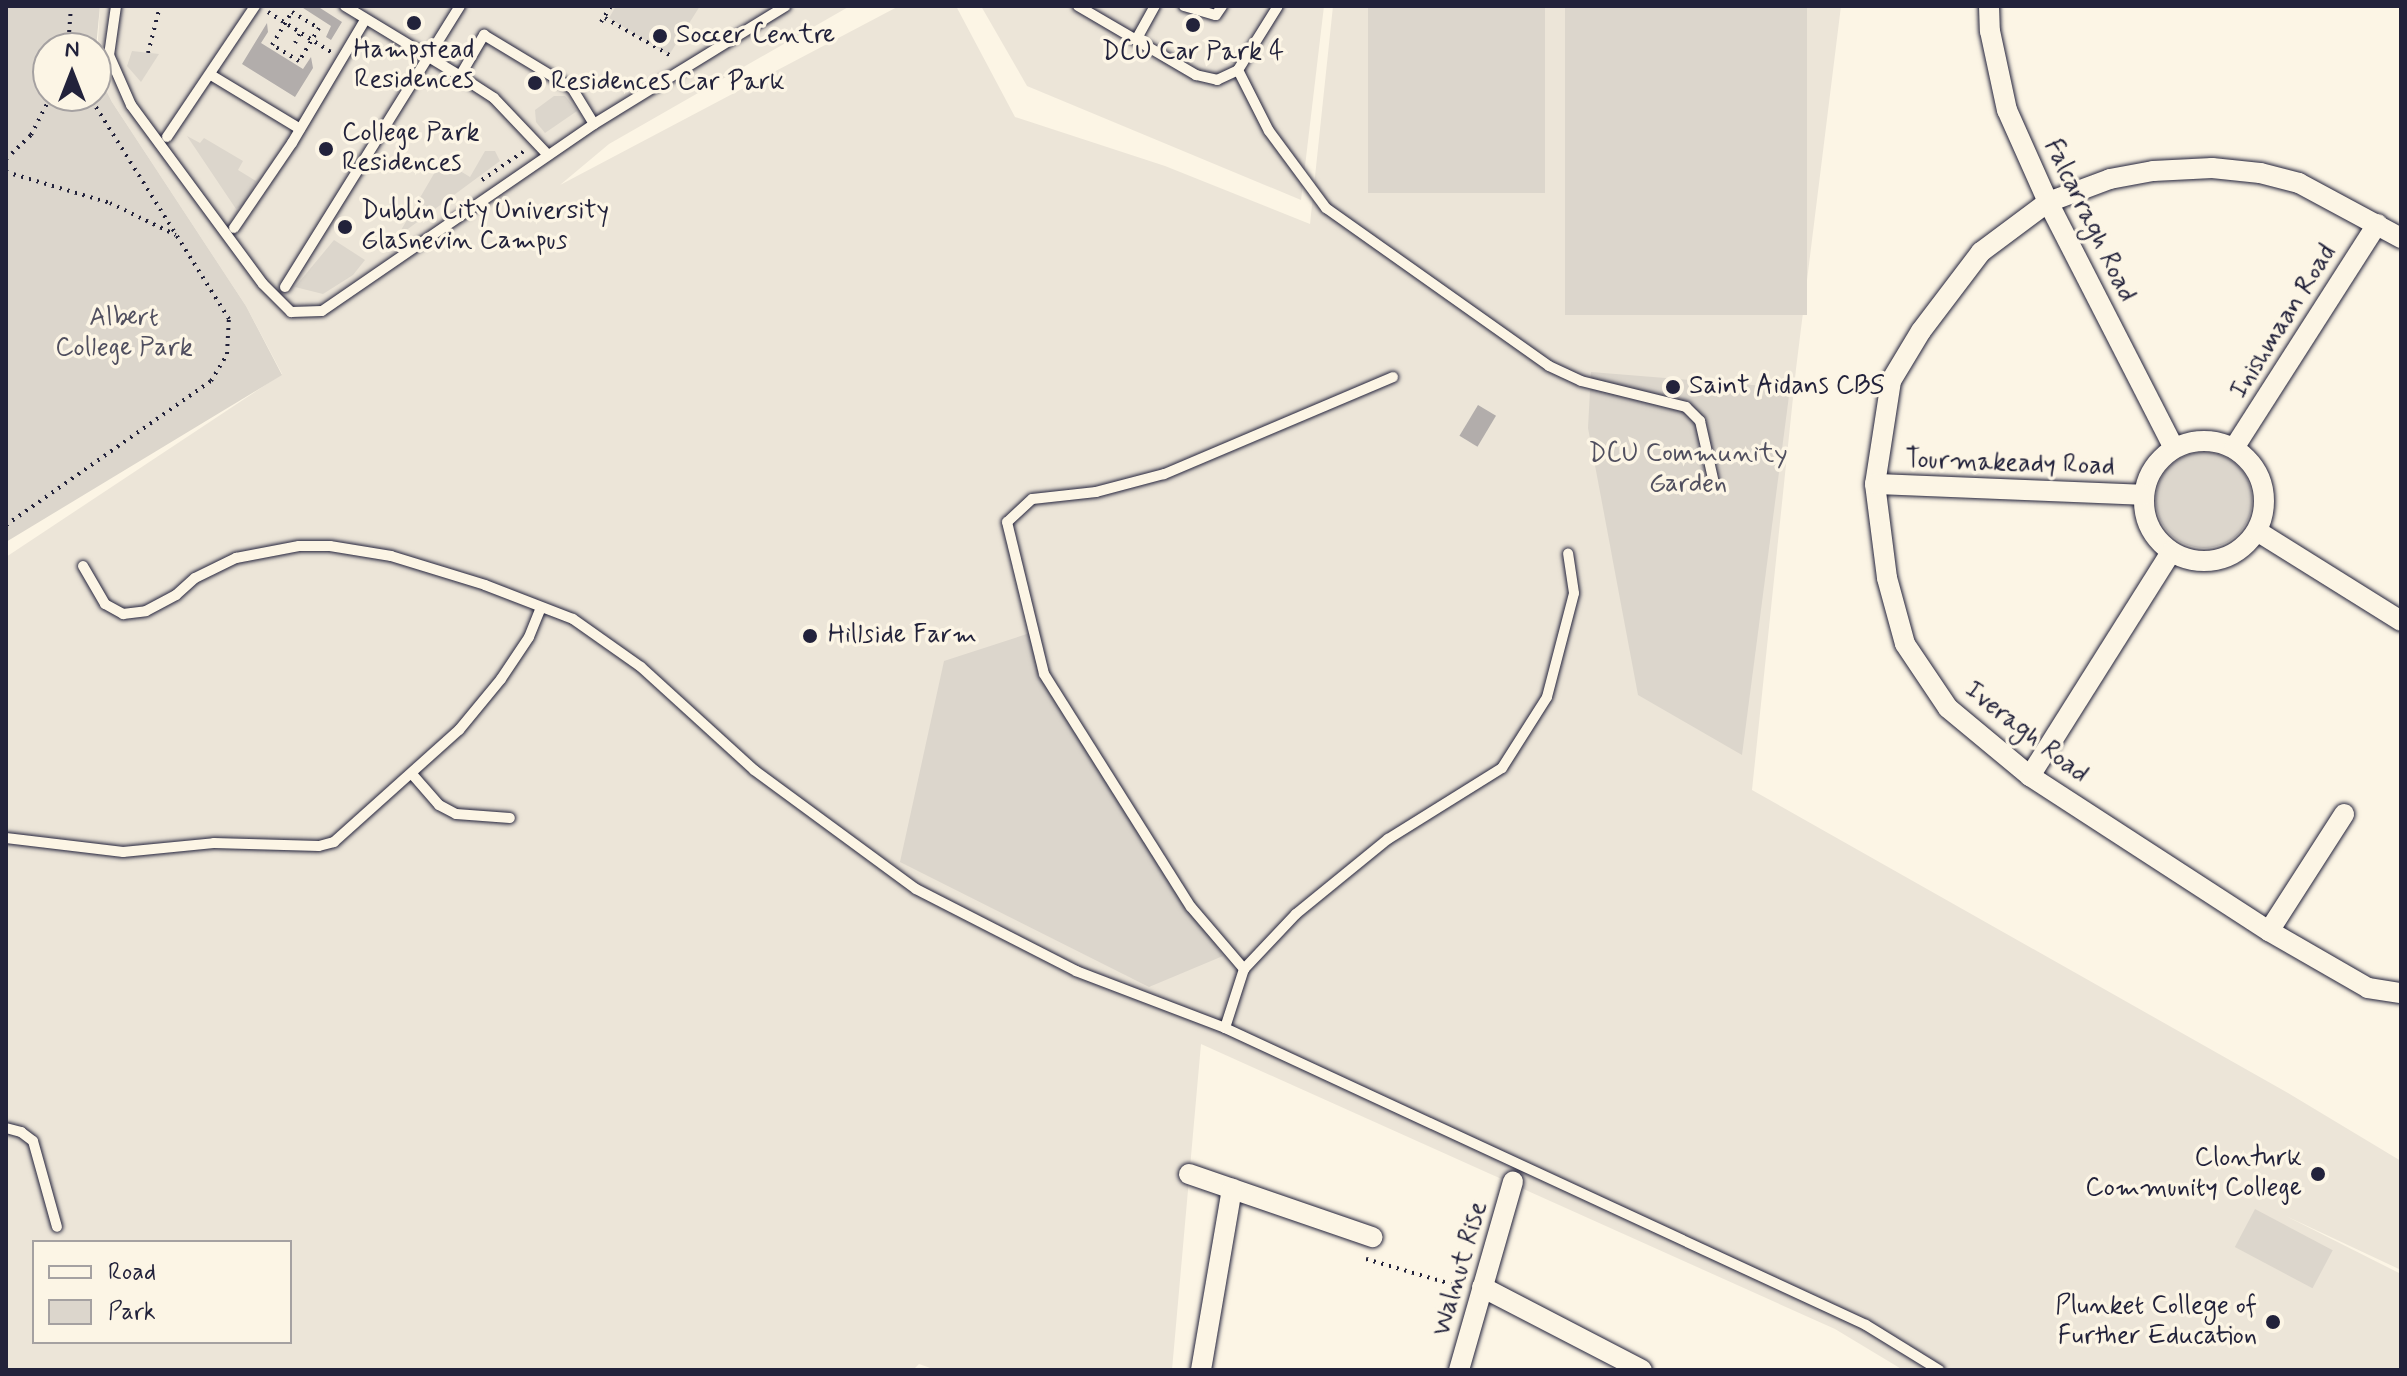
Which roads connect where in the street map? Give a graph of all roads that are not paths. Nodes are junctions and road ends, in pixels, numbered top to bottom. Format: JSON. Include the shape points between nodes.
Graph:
{"nodes":[{"id":1,"x":116,"y":6,"type":"edge"},
{"id":2,"x":257,"y":6,"type":"edge"},
{"id":3,"x":345,"y":6,"type":"edge"},
{"id":4,"x":460,"y":6,"type":"edge"},
{"id":5,"x":786,"y":6,"type":"edge"},
{"id":6,"x":1078,"y":6,"type":"edge"},
{"id":7,"x":1155,"y":6,"type":"edge"},
{"id":8,"x":1184,"y":6,"type":"edge"},
{"id":9,"x":1222,"y":6,"type":"edge"},
{"id":10,"x":1278,"y":6,"type":"edge"},
{"id":11,"x":1989,"y":6,"type":"edge"},
{"id":12,"x":365,"y":20,"type":"junction"},
{"id":13,"x":1136,"y":40,"type":"junction"},
{"id":14,"x":430,"y":56,"type":"junction"},
{"id":15,"x":1238,"y":70,"type":"junction"},
{"id":16,"x":211,"y":75,"type":"junction"},
{"id":17,"x":460,"y":76,"type":"junction"},
{"id":18,"x":594,"y":124,"type":"junction"},
{"id":19,"x":300,"y":129,"type":"junction"},
{"id":20,"x":167,"y":137,"type":"dead end"},
{"id":21,"x":548,"y":155,"type":"junction"},
{"id":22,"x":2048,"y":202,"type":"junction"},
{"id":23,"x":2377,"y":224,"type":"junction"},
{"id":24,"x":234,"y":228,"type":"dead end"},
{"id":25,"x":2401,"y":238,"type":"edge"},
{"id":26,"x":285,"y":287,"type":"dead end"},
{"id":27,"x":1393,"y":377,"type":"dead end"},
{"id":28,"x":2174,"y":448,"type":"junction"},
{"id":29,"x":2234,"y":448,"type":"junction"},
{"id":30,"x":1714,"y":483,"type":"dead end"},
{"id":31,"x":1875,"y":484,"type":"junction"},
{"id":32,"x":2144,"y":495,"type":"junction"},
{"id":33,"x":2257,"y":531,"type":"junction"},
{"id":34,"x":2171,"y":552,"type":"junction"},
{"id":35,"x":1568,"y":553,"type":"dead end"},
{"id":36,"x":83,"y":566,"type":"dead end"},
{"id":37,"x":541,"y":607,"type":"junction"},
{"id":38,"x":2401,"y":621,"type":"edge"},
{"id":39,"x":412,"y":774,"type":"junction"},
{"id":40,"x":2030,"y":776,"type":"junction"},
{"id":41,"x":2344,"y":814,"type":"dead end"},
{"id":42,"x":510,"y":818,"type":"dead end"},
{"id":43,"x":6,"y":838,"type":"edge"},
{"id":44,"x":2269,"y":931,"type":"junction"},
{"id":45,"x":1244,"y":969,"type":"junction"},
{"id":46,"x":2401,"y":993,"type":"edge"},
{"id":47,"x":1225,"y":1028,"type":"junction"},
{"id":48,"x":6,"y":1128,"type":"edge"},
{"id":49,"x":1189,"y":1174,"type":"dead end"},
{"id":50,"x":1513,"y":1182,"type":"dead end"},
{"id":51,"x":1232,"y":1189,"type":"junction"},
{"id":52,"x":57,"y":1227,"type":"dead end"},
{"id":53,"x":1372,"y":1237,"type":"dead end"},
{"id":54,"x":1473,"y":1287,"type":"junction"},
{"id":55,"x":1201,"y":1370,"type":"edge"},
{"id":56,"x":1459,"y":1370,"type":"edge"},
{"id":57,"x":1642,"y":1370,"type":"edge"},
{"id":58,"x":1939,"y":1370,"type":"edge"}],
"edges":[{"from":1,"to":21,"type":"lane","via":[[109,55],[131,105],[263,284],[291,312],[322,311]]},
{"from":2,"to":16,"type":"lane"},
{"from":3,"to":12,"type":"lane"},
{"from":4,"to":14,"type":"lane"},
{"from":5,"to":18,"type":"lane"},
{"from":6,"to":13,"type":"lane"},
{"from":7,"to":13,"type":"lane"},
{"from":8,"to":9,"type":"lane","via":[[1216,15]]},
{"from":10,"to":15,"type":"lane"},
{"from":11,"to":22,"type":"street","name":"Falcarragh Road","via":[[2007,110]]},
{"from":12,"to":14,"type":"lane"},
{"from":12,"to":19,"type":"lane"},
{"from":13,"to":15,"type":"lane","via":[[1196,75],[1217,80]]},
{"from":14,"to":17,"type":"lane"},
{"from":14,"to":26,"type":"lane"},
{"from":15,"to":30,"type":"lane","via":[[1269,131],[1326,208],[1549,366],[1581,381],[1686,407],[1700,421]]},
{"from":16,"to":19,"type":"lane"},
{"from":16,"to":20,"type":"lane"},
{"from":17,"to":18,"type":"lane","via":[[484,35],[572,88]]},
{"from":17,"to":21,"type":"lane","via":[[494,98]]},
{"from":18,"to":21,"type":"lane"},
{"from":19,"to":24,"type":"lane"},
{"from":22,"to":23,"type":"street","name":"Iveragh Road","via":[[2110,179],[2212,168],[2299,183]]},
{"from":22,"to":28,"type":"street","name":"Falcarragh Road"},
{"from":22,"to":31,"type":"street","name":"Iveragh Road","via":[[1981,252],[1921,331],[1891,381]]},
{"from":23,"to":25,"type":"street","name":"Iveragh Road"},
{"from":23,"to":29,"type":"street","name":"Inishmaan Road"},
{"from":27,"to":45,"type":"lane","via":[[1164,474],[1096,492],[1032,499],[1007,522],[1044,674],[1191,907]]},
{"from":28,"to":29,"type":"street","via":[[2194,441]]},
{"from":28,"to":32,"type":"street","via":[[2148,476]]},
{"from":29,"to":33,"type":"street","via":[[2254,468],[2265,494]]},
{"from":31,"to":32,"type":"street","name":"Tourmakeady Road"},
{"from":31,"to":40,"type":"street","name":"Iveragh Road","via":[[1887,578],[1905,644],[1948,708]]},
{"from":32,"to":34,"type":"street","via":[[2149,527]]},
{"from":33,"to":34,"type":"street","via":[[2228,557],[2189,560]]},
{"from":33,"to":38,"type":"street"},
{"from":34,"to":40,"type":"street"},
{"from":35,"to":45,"type":"lane","via":[[1574,593],[1547,697],[1502,768],[1388,839],[1296,914]]},
{"from":36,"to":37,"type":"lane","via":[[105,604],[123,614],[146,611],[236,558],[299,546],[391,556]]},
{"from":37,"to":39,"type":"lane","via":[[529,637],[501,679],[459,730]]},
{"from":37,"to":47,"type":"lane","via":[[573,619],[641,667],[754,770],[916,889],[1076,971]]},
{"from":39,"to":42,"type":"lane","via":[[439,805],[456,814]]},
{"from":39,"to":43,"type":"lane","via":[[334,842],[319,846],[214,843],[123,852]]},
{"from":40,"to":44,"type":"street","name":"Iveragh Road"},
{"from":41,"to":44,"type":"street"},
{"from":44,"to":46,"type":"street","name":"Iveragh Road","via":[[2368,988]]},
{"from":45,"to":47,"type":"lane"},
{"from":47,"to":58,"type":"lane","via":[[1866,1325]]},
{"from":48,"to":52,"type":"lane","via":[[33,1141]]},
{"from":49,"to":51,"type":"street"},
{"from":50,"to":54,"type":"street","name":"Walnut Rise"},
{"from":51,"to":53,"type":"street"},
{"from":51,"to":55,"type":"street"},
{"from":54,"to":56,"type":"street","name":"Walnut Rise"},
{"from":54,"to":57,"type":"street"}]}
